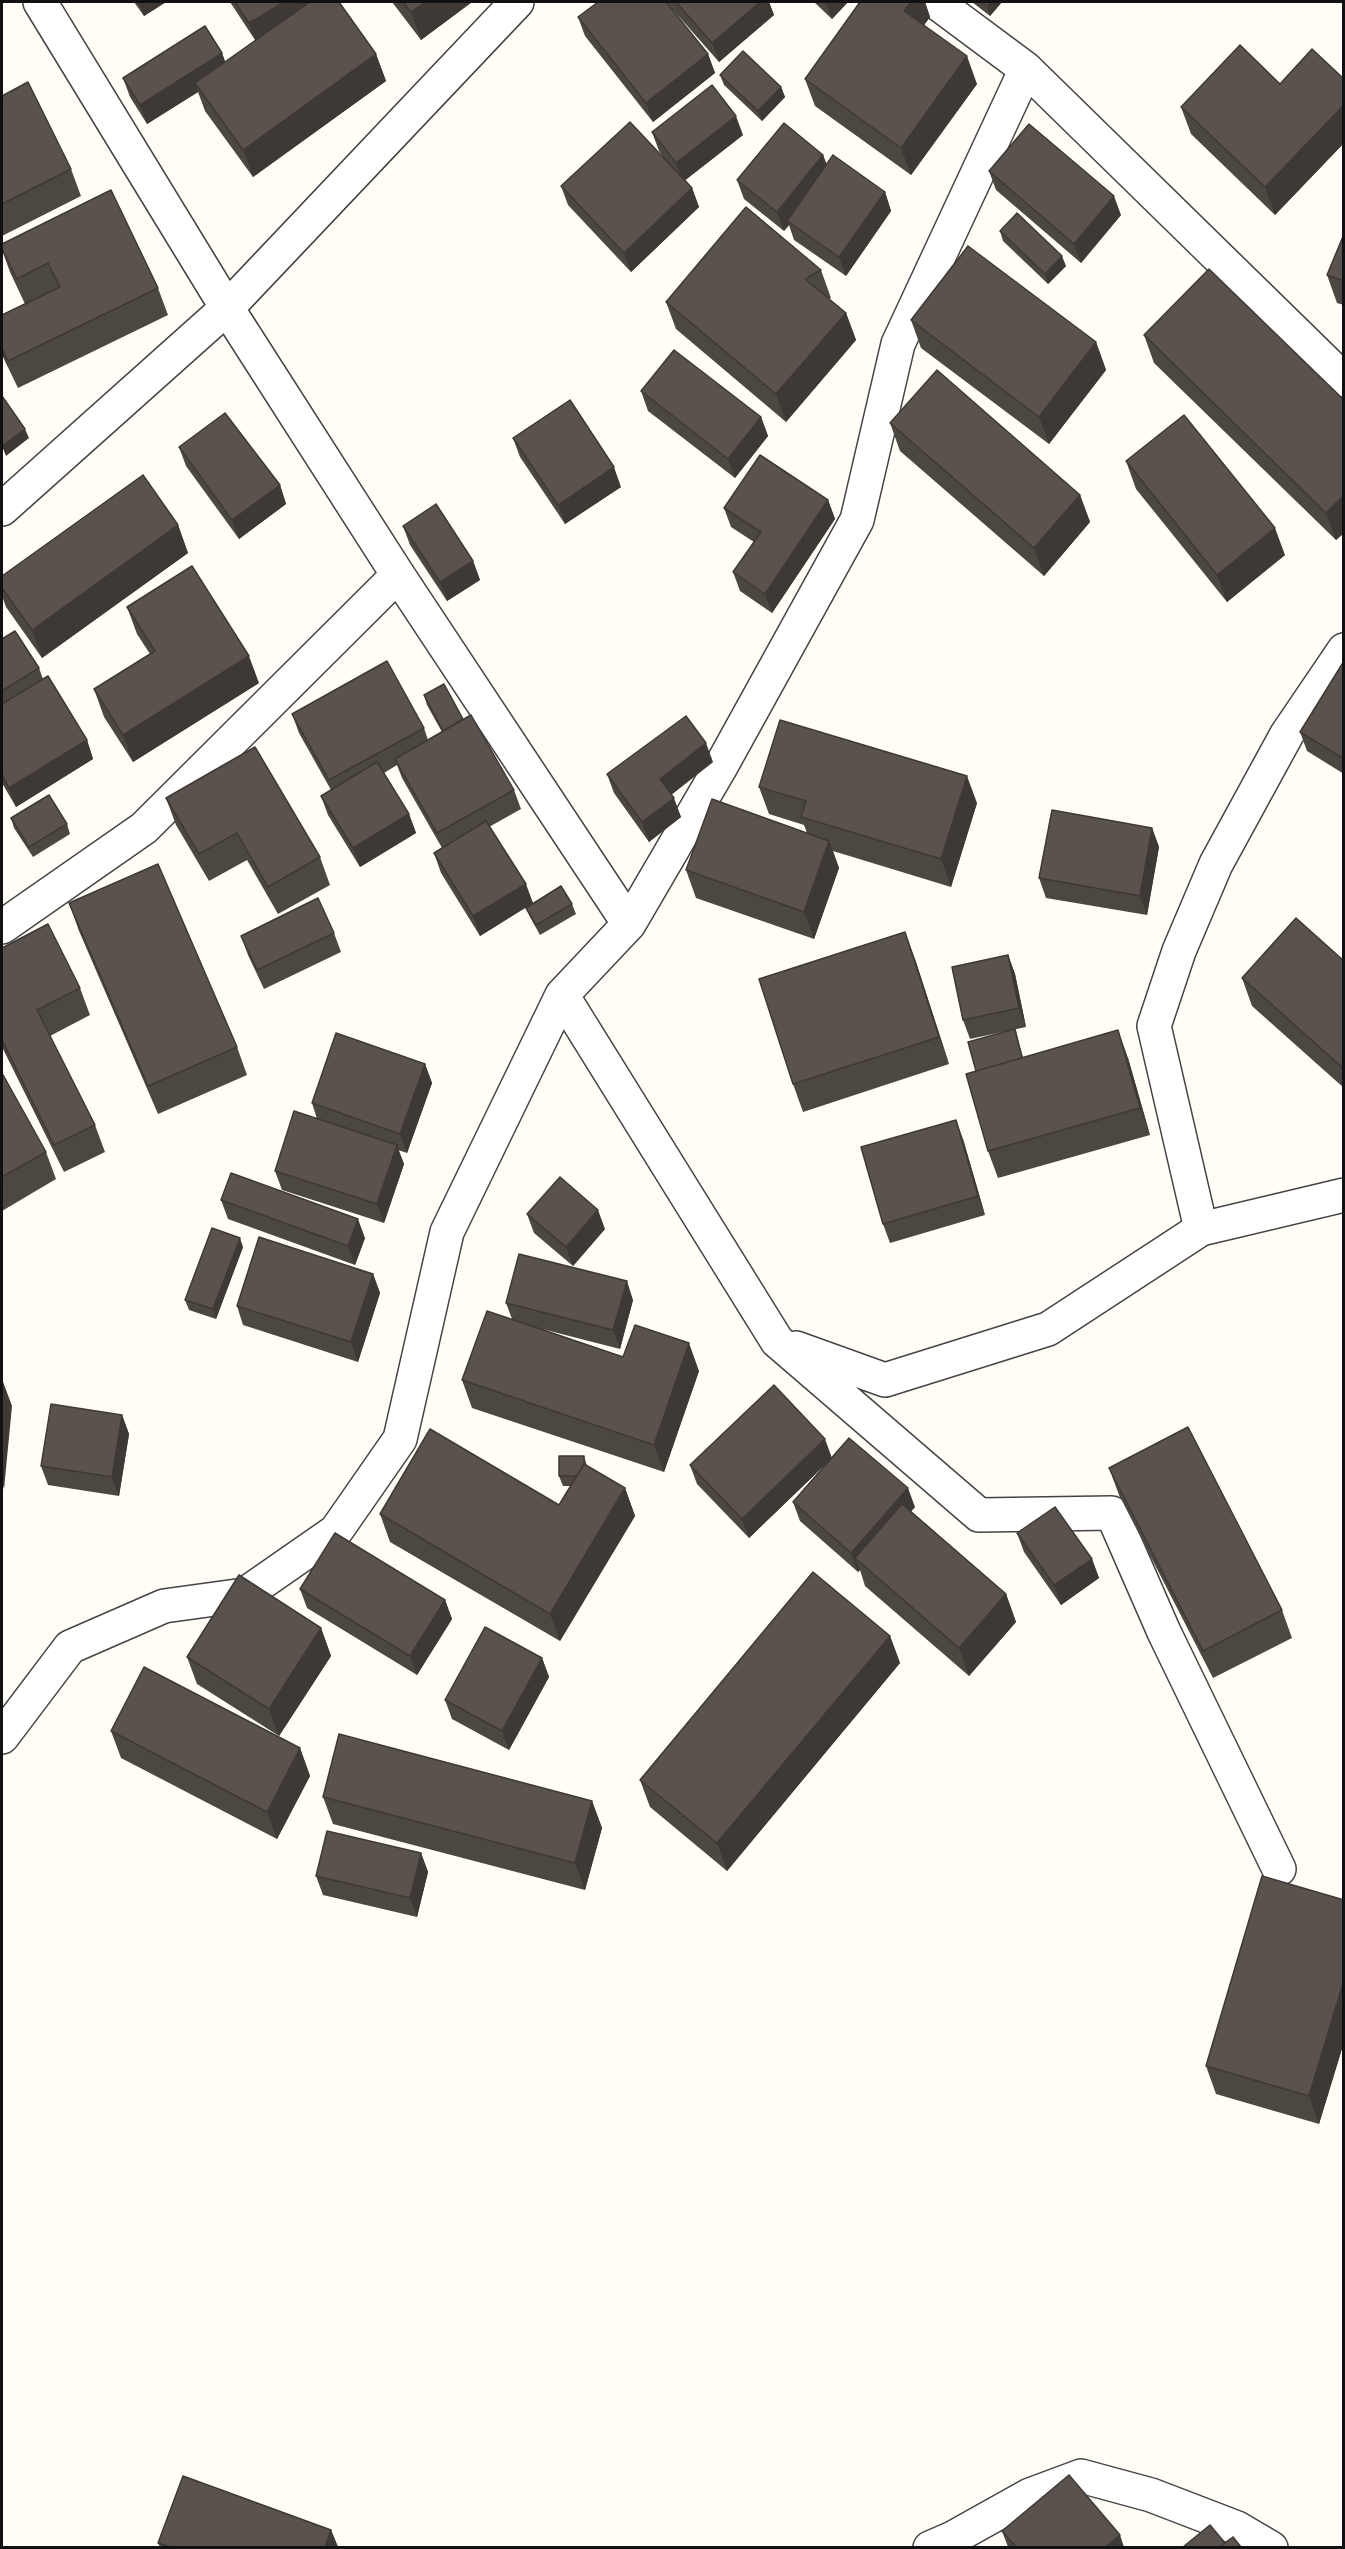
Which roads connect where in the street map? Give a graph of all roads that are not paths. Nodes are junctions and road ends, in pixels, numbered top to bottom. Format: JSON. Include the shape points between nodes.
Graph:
{"nodes":[{"id":1,"x":40,"y":2,"type":"edge"},
{"id":2,"x":517,"y":2,"type":"edge"},
{"id":3,"x":936,"y":2,"type":"edge"},
{"id":4,"x":1026,"y":69,"type":"junction"},
{"id":5,"x":227,"y":308,"type":"junction"},
{"id":6,"x":1344,"y":380,"type":"edge"},
{"id":7,"x":2,"y":509,"type":"edge"},
{"id":8,"x":398,"y":575,"type":"junction"},
{"id":9,"x":1344,"y":650,"type":"edge"},
{"id":10,"x":628,"y":924,"type":"junction"},
{"id":11,"x":2,"y":927,"type":"edge"},
{"id":12,"x":562,"y":995,"type":"junction"},
{"id":13,"x":1344,"y":1195,"type":"edge"},
{"id":14,"x":1202,"y":1229,"type":"junction"},
{"id":15,"x":777,"y":1341,"type":"junction"},
{"id":16,"x":2,"y":1737,"type":"edge"},
{"id":17,"x":1279,"y":1869,"type":"dead end"},
{"id":18,"x":930,"y":2547,"type":"edge"},
{"id":19,"x":1270,"y":2547,"type":"edge"}],
"edges":[{"from":1,"to":5,"type":"street"},
{"from":2,"to":5,"type":"street"},
{"from":3,"to":4,"type":"street"},
{"from":4,"to":6,"type":"street"},
{"from":4,"to":10,"type":"street","via":[[898,344],[857,520],[720,768]]},
{"from":5,"to":7,"type":"street"},
{"from":5,"to":8,"type":"street"},
{"from":8,"to":10,"type":"street"},
{"from":8,"to":11,"type":"street","via":[[144,828]]},
{"from":9,"to":14,"type":"street","via":[[1287,734],[1216,864],[1179,951],[1154,1026]]},
{"from":10,"to":12,"type":"street"},
{"from":12,"to":15,"type":"street"},
{"from":12,"to":16,"type":"street","via":[[447,1232],[400,1439],[336,1531],[244,1595],[164,1606],[70,1647]]},
{"from":13,"to":14,"type":"street"},
{"from":14,"to":15,"type":"street","via":[[1048,1329],[885,1380]]},
{"from":15,"to":17,"type":"street","via":[[978,1515],[1112,1513],[1164,1632]]},
{"from":18,"to":19,"type":"street","via":[[1030,2495],[1081,2476],[1151,2494],[1237,2528]]}]}
